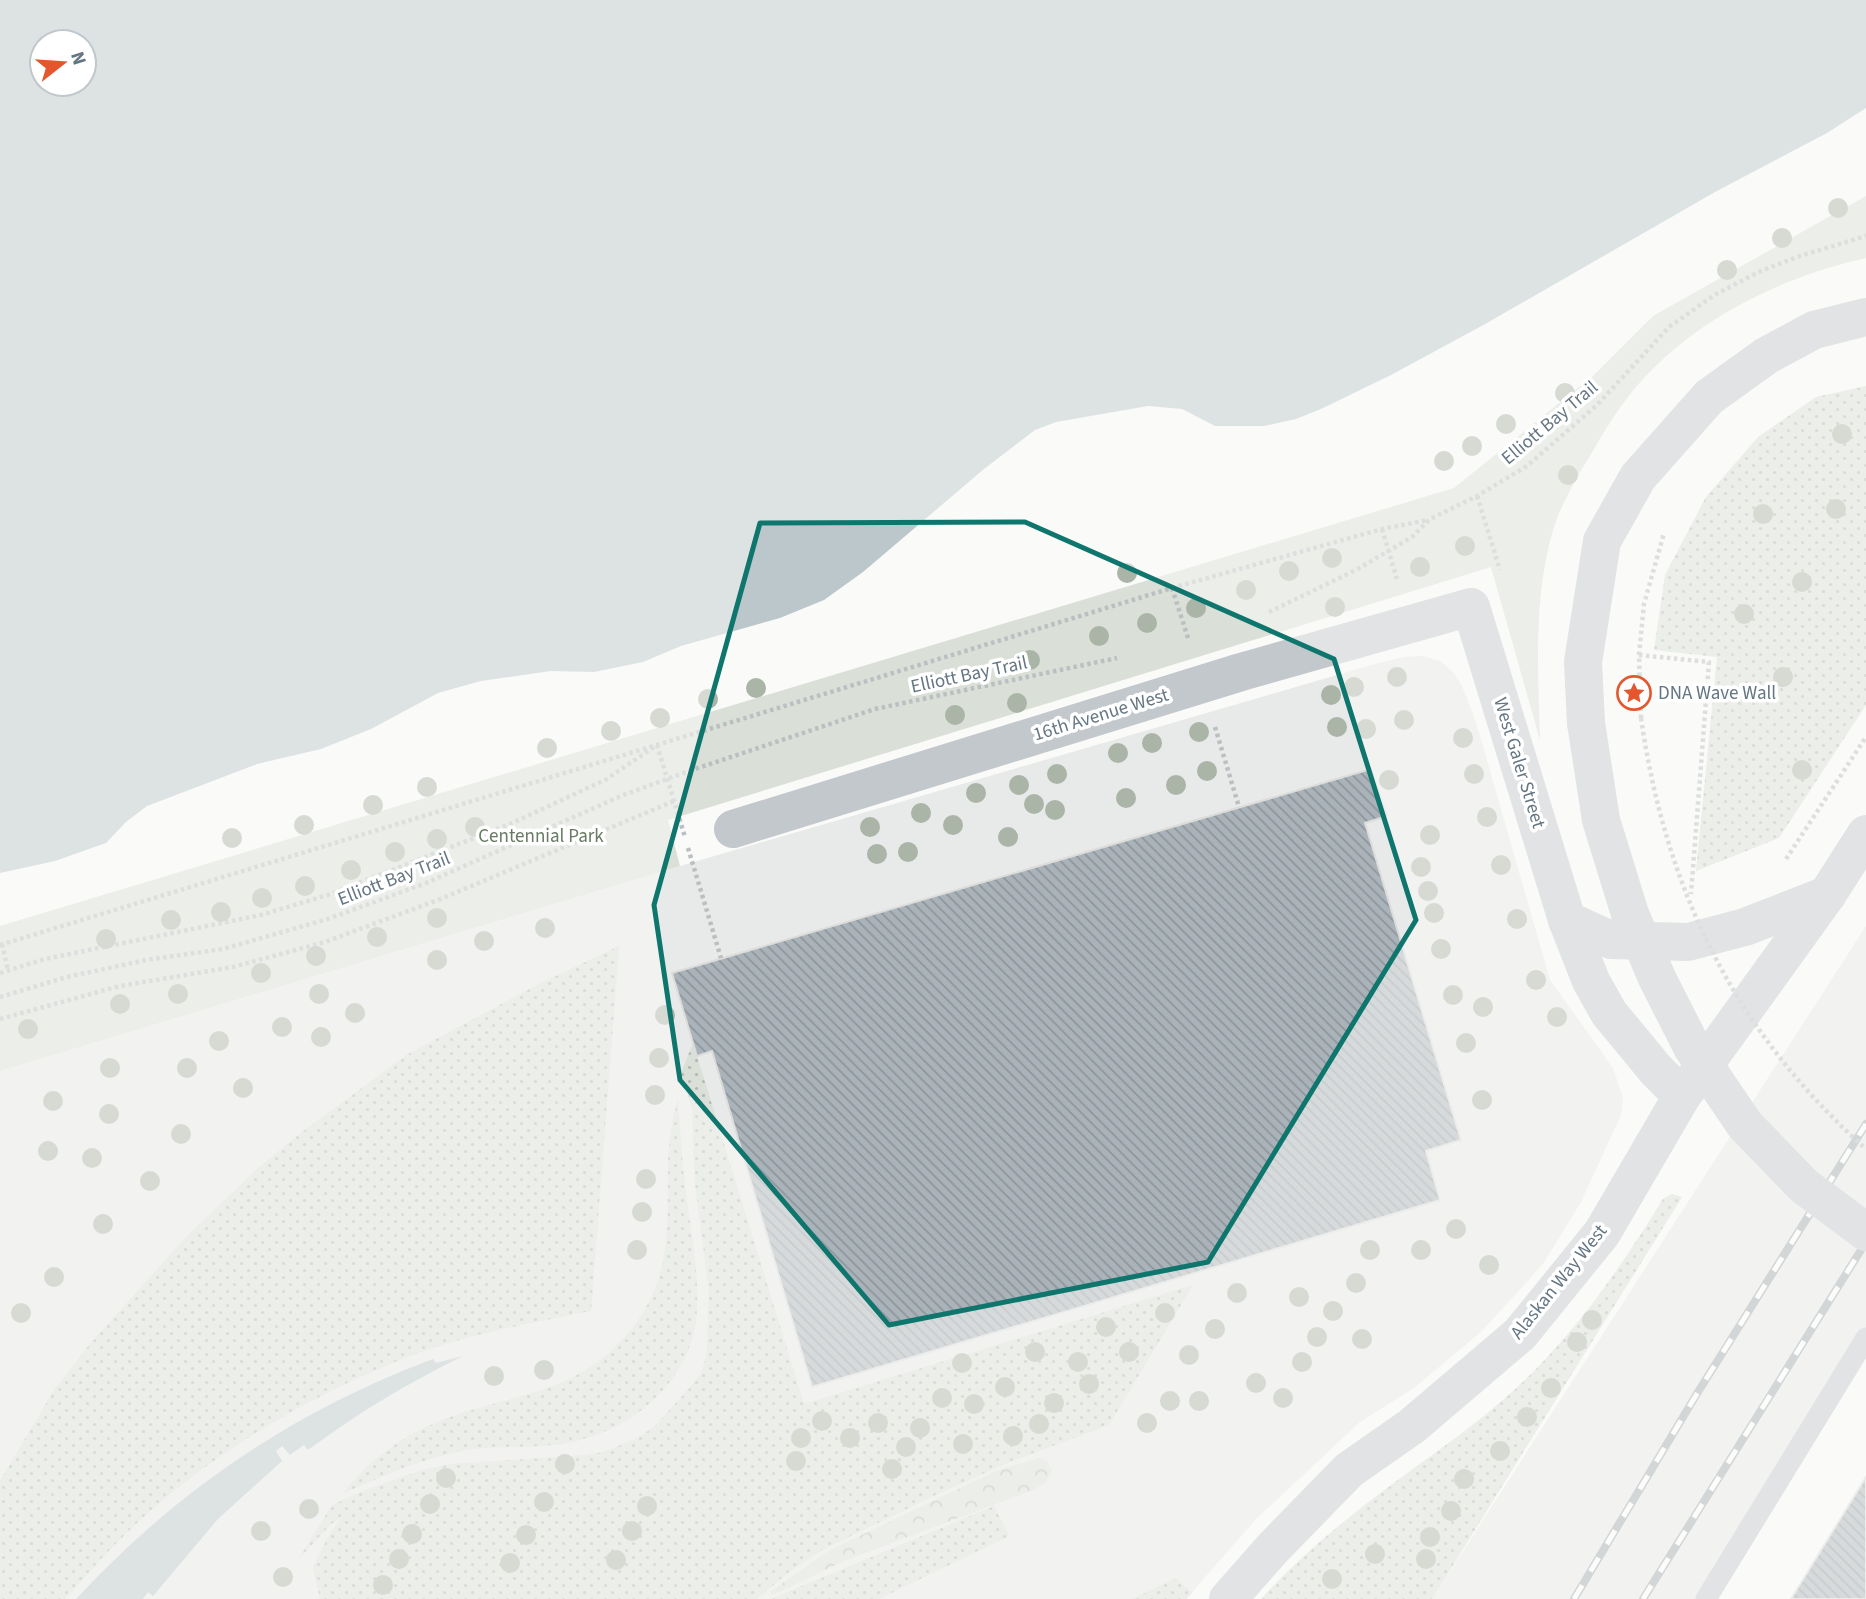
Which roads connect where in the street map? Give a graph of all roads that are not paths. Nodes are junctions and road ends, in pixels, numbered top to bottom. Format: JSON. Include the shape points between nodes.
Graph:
{"nodes":[{"id":1,"x":1866,"y":317,"type":"edge"},
{"id":2,"x":1471,"y":607,"type":"joint"},
{"id":3,"x":733,"y":828,"type":"dead end"},
{"id":4,"x":1866,"y":834,"type":"edge"},
{"id":5,"x":1826,"y":895,"type":"junction"},
{"id":6,"x":1567,"y":920,"type":"junction"},
{"id":7,"x":1682,"y":1096,"type":"junction"},
{"id":8,"x":1866,"y":1231,"type":"edge"},
{"id":9,"x":1866,"y":1338,"type":"edge"},
{"id":10,"x":1228,"y":1599,"type":"edge"},
{"id":11,"x":1706,"y":1599,"type":"edge"}],
"edges":[{"from":1,"to":8,"type":"street","bridge":true,"via":[[1814,330],[1766,355],[1709,397],[1637,477],[1602,541],[1583,662],[1586,723],[1601,820],[1630,914],[1657,978],[1692,1047],[1745,1125],[1804,1186]]},
{"from":2,"to":3,"type":"street","name":"16th Avenue West","via":[[1241,672]]},
{"from":2,"to":6,"type":"street","name":"West Galer Street"},
{"from":4,"to":5,"type":"street","name":"Alaskan Way West"},
{"from":5,"to":6,"type":"street","via":[[1745,927],[1688,942],[1611,940]]},
{"from":5,"to":7,"type":"street","name":"Alaskan Way West"},
{"from":6,"to":7,"type":"street","name":"West Galer Street","via":[[1609,1013]]},
{"from":7,"to":10,"type":"street","name":"Alaskan Way West","via":[[1602,1233],[1520,1334],[1412,1426],[1349,1470]]},
{"from":9,"to":11,"type":"lane"}]}
